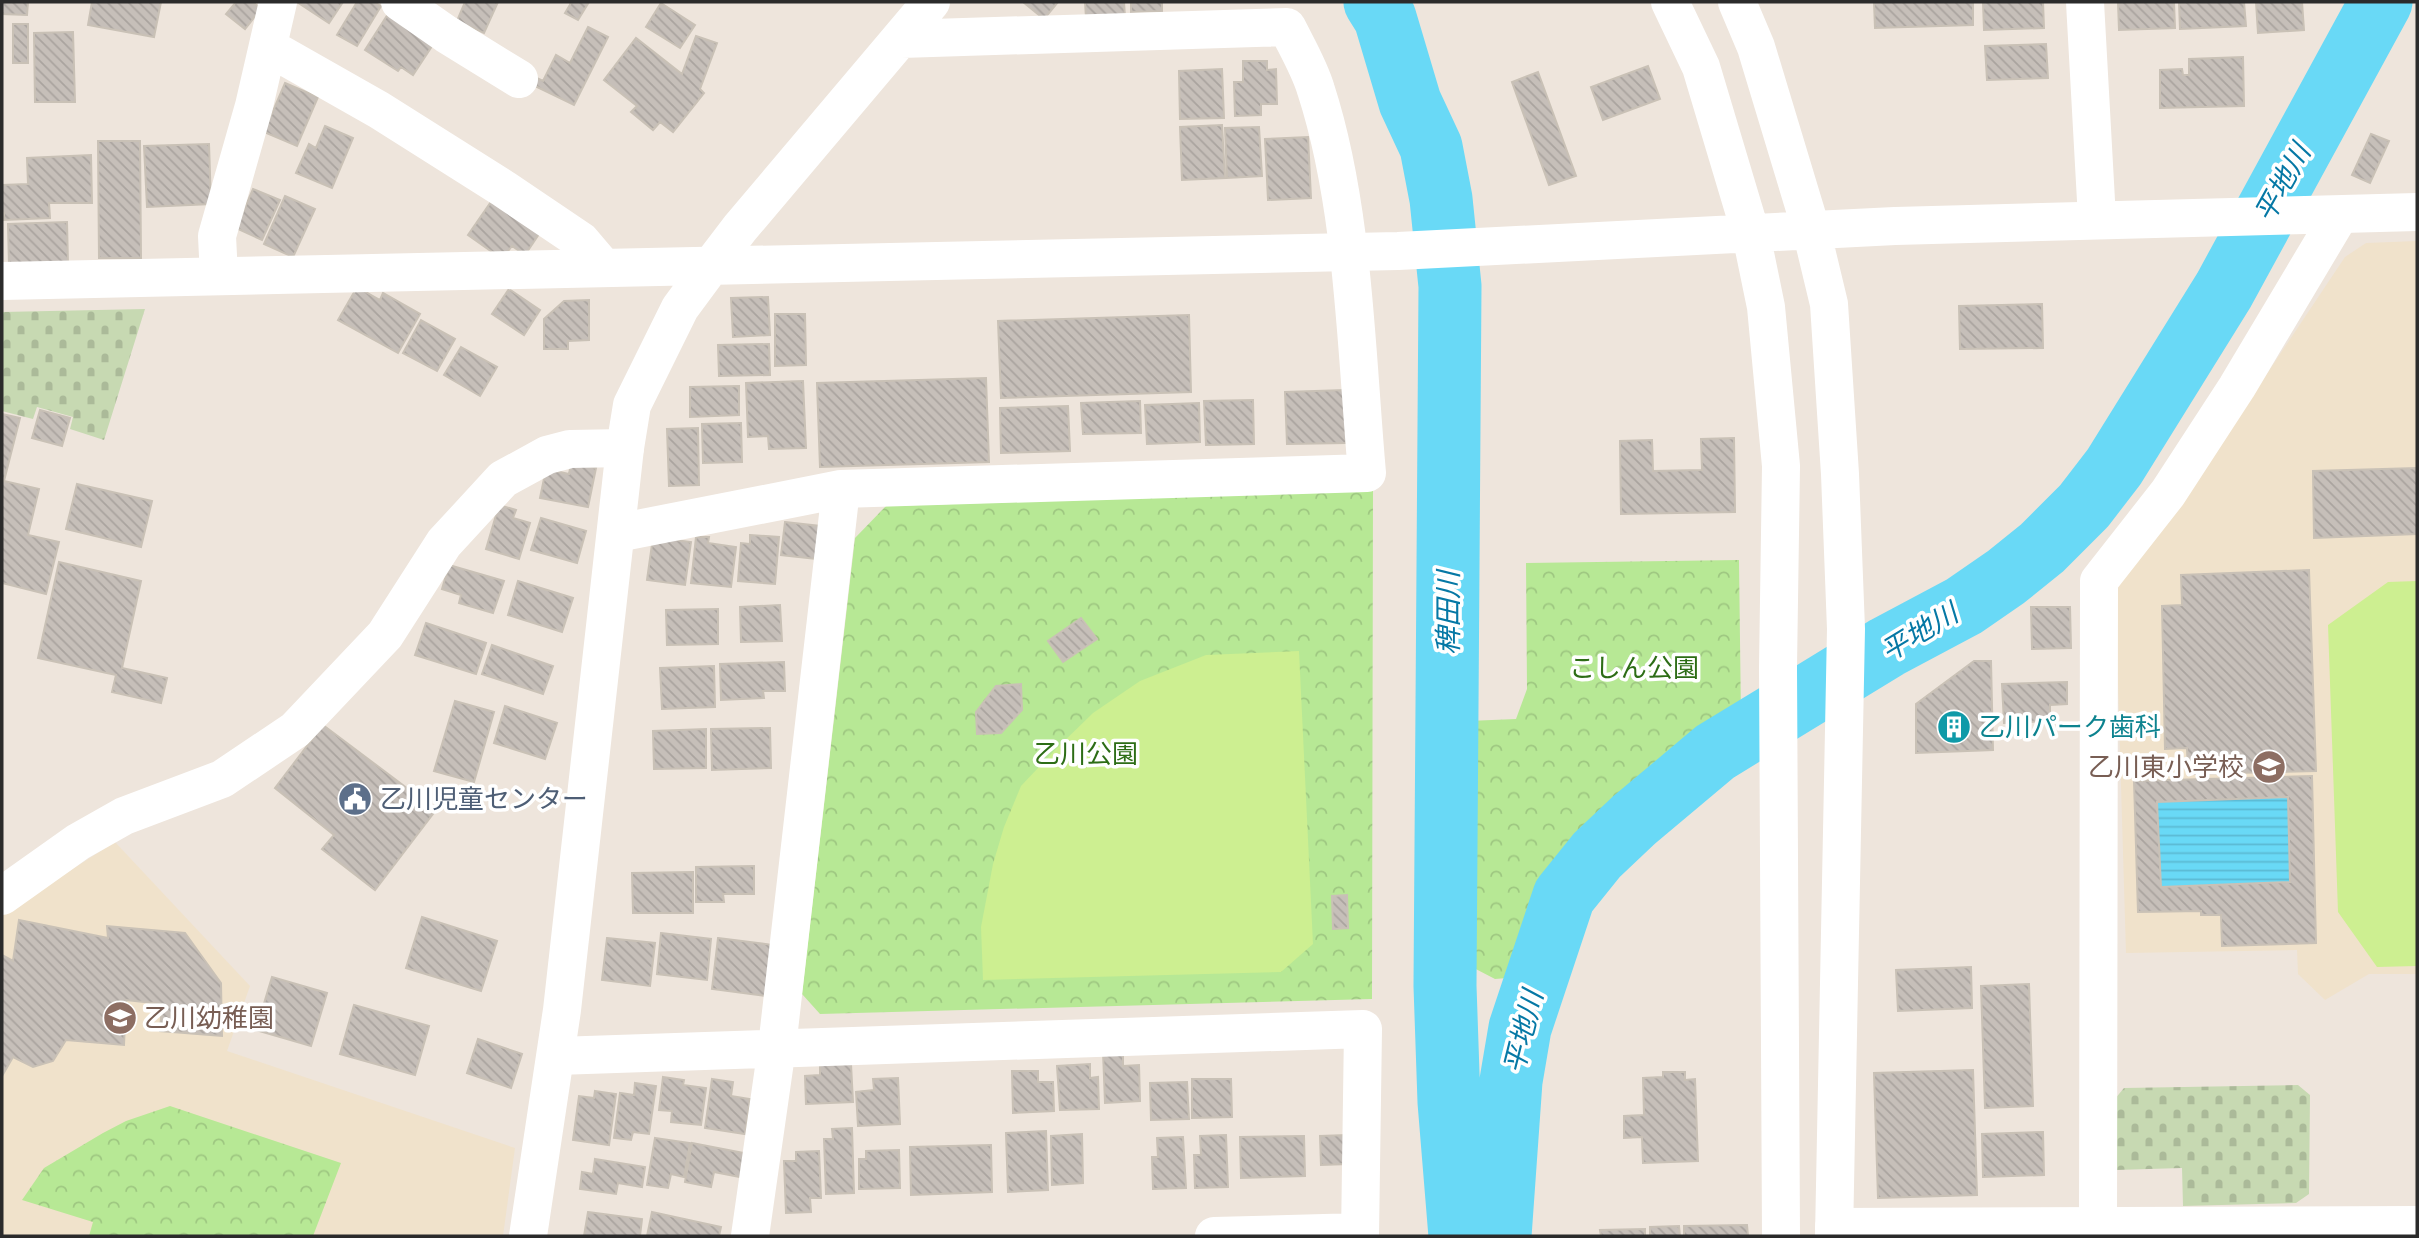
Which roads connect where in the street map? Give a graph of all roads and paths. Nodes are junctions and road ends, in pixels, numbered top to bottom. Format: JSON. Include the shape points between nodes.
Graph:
{"nodes":[{"id":1,"x":278,"y":2,"type":"edge"},
{"id":2,"x":400,"y":2,"type":"edge"},
{"id":3,"x":931,"y":2,"type":"edge"},
{"id":4,"x":1670,"y":2,"type":"edge"},
{"id":5,"x":1737,"y":2,"type":"edge"},
{"id":6,"x":2085,"y":2,"type":"edge"},
{"id":7,"x":901,"y":39,"type":"junction"},
{"id":8,"x":268,"y":47,"type":"junction"},
{"id":9,"x":519,"y":79,"type":"dead end"},
{"id":10,"x":2417,"y":212,"type":"edge"},
{"id":11,"x":2339,"y":216,"type":"junction"},
{"id":12,"x":2097,"y":219,"type":"junction"},
{"id":13,"x":1811,"y":229,"type":"junction"},
{"id":14,"x":1751,"y":234,"type":"junction"},
{"id":15,"x":1348,"y":251,"type":"junction"},
{"id":16,"x":711,"y":266,"type":"junction"},
{"id":17,"x":604,"y":268,"type":"junction"},
{"id":18,"x":219,"y":276,"type":"junction"},
{"id":19,"x":2,"y":281,"type":"edge"},
{"id":20,"x":625,"y":448,"type":"junction"},
{"id":21,"x":841,"y":489,"type":"junction"},
{"id":22,"x":617,"y":533,"type":"junction"},
{"id":23,"x":2,"y":896,"type":"edge"},
{"id":24,"x":777,"y":1047,"type":"junction"},
{"id":25,"x":556,"y":1056,"type":"junction"},
{"id":26,"x":2417,"y":1225,"type":"edge"},
{"id":27,"x":1834,"y":1231,"type":"edge"},
{"id":28,"x":2098,"y":1231,"type":"edge"},
{"id":29,"x":1360,"y":1234,"type":"edge"},
{"id":30,"x":528,"y":1236,"type":"edge"},
{"id":31,"x":750,"y":1236,"type":"edge"},
{"id":32,"x":1214,"y":1236,"type":"edge"},
{"id":33,"x":1782,"y":1236,"type":"edge"}],
"edges":[{"from":1,"to":8,"type":"street"},
{"from":2,"to":9,"type":"street"},
{"from":3,"to":7,"type":"street"},
{"from":4,"to":14,"type":"street","via":[[1701,67]]},
{"from":5,"to":13,"type":"street","via":[[1756,47]]},
{"from":6,"to":12,"type":"street"},
{"from":7,"to":15,"type":"street","via":[[1287,27],[1316,88]]},
{"from":7,"to":16,"type":"street"},
{"from":8,"to":17,"type":"street","via":[[504,189],[581,241]]},
{"from":8,"to":18,"type":"street","via":[[217,236]]},
{"from":10,"to":11,"type":"street"},
{"from":11,"to":12,"type":"street"},
{"from":11,"to":28,"type":"street","via":[[2168,493],[2099,581]]},
{"from":12,"to":13,"type":"street"},
{"from":13,"to":14,"type":"street"},
{"from":13,"to":27,"type":"street","via":[[1829,304],[1846,629]]},
{"from":14,"to":15,"type":"street"},
{"from":14,"to":33,"type":"street","via":[[1766,307],[1781,466]]},
{"from":15,"to":16,"type":"street"},
{"from":15,"to":21,"type":"street","via":[[1367,472]]},
{"from":16,"to":17,"type":"street"},
{"from":16,"to":20,"type":"street","via":[[680,308],[632,405]]},
{"from":17,"to":18,"type":"street"},
{"from":18,"to":19,"type":"street"},
{"from":20,"to":22,"type":"street"},
{"from":20,"to":23,"type":"street","via":[[570,449],[547,455],[503,479],[444,542],[385,635],[295,730],[222,779],[124,816],[78,842]]},
{"from":21,"to":22,"type":"street"},
{"from":21,"to":24,"type":"street"},
{"from":22,"to":25,"type":"street"},
{"from":24,"to":25,"type":"street"},
{"from":24,"to":29,"type":"street","via":[[1363,1028]]},
{"from":24,"to":31,"type":"street"},
{"from":25,"to":30,"type":"street"},
{"from":26,"to":28,"type":"street"},
{"from":27,"to":28,"type":"street"},
{"from":29,"to":32,"type":"street"}]}
